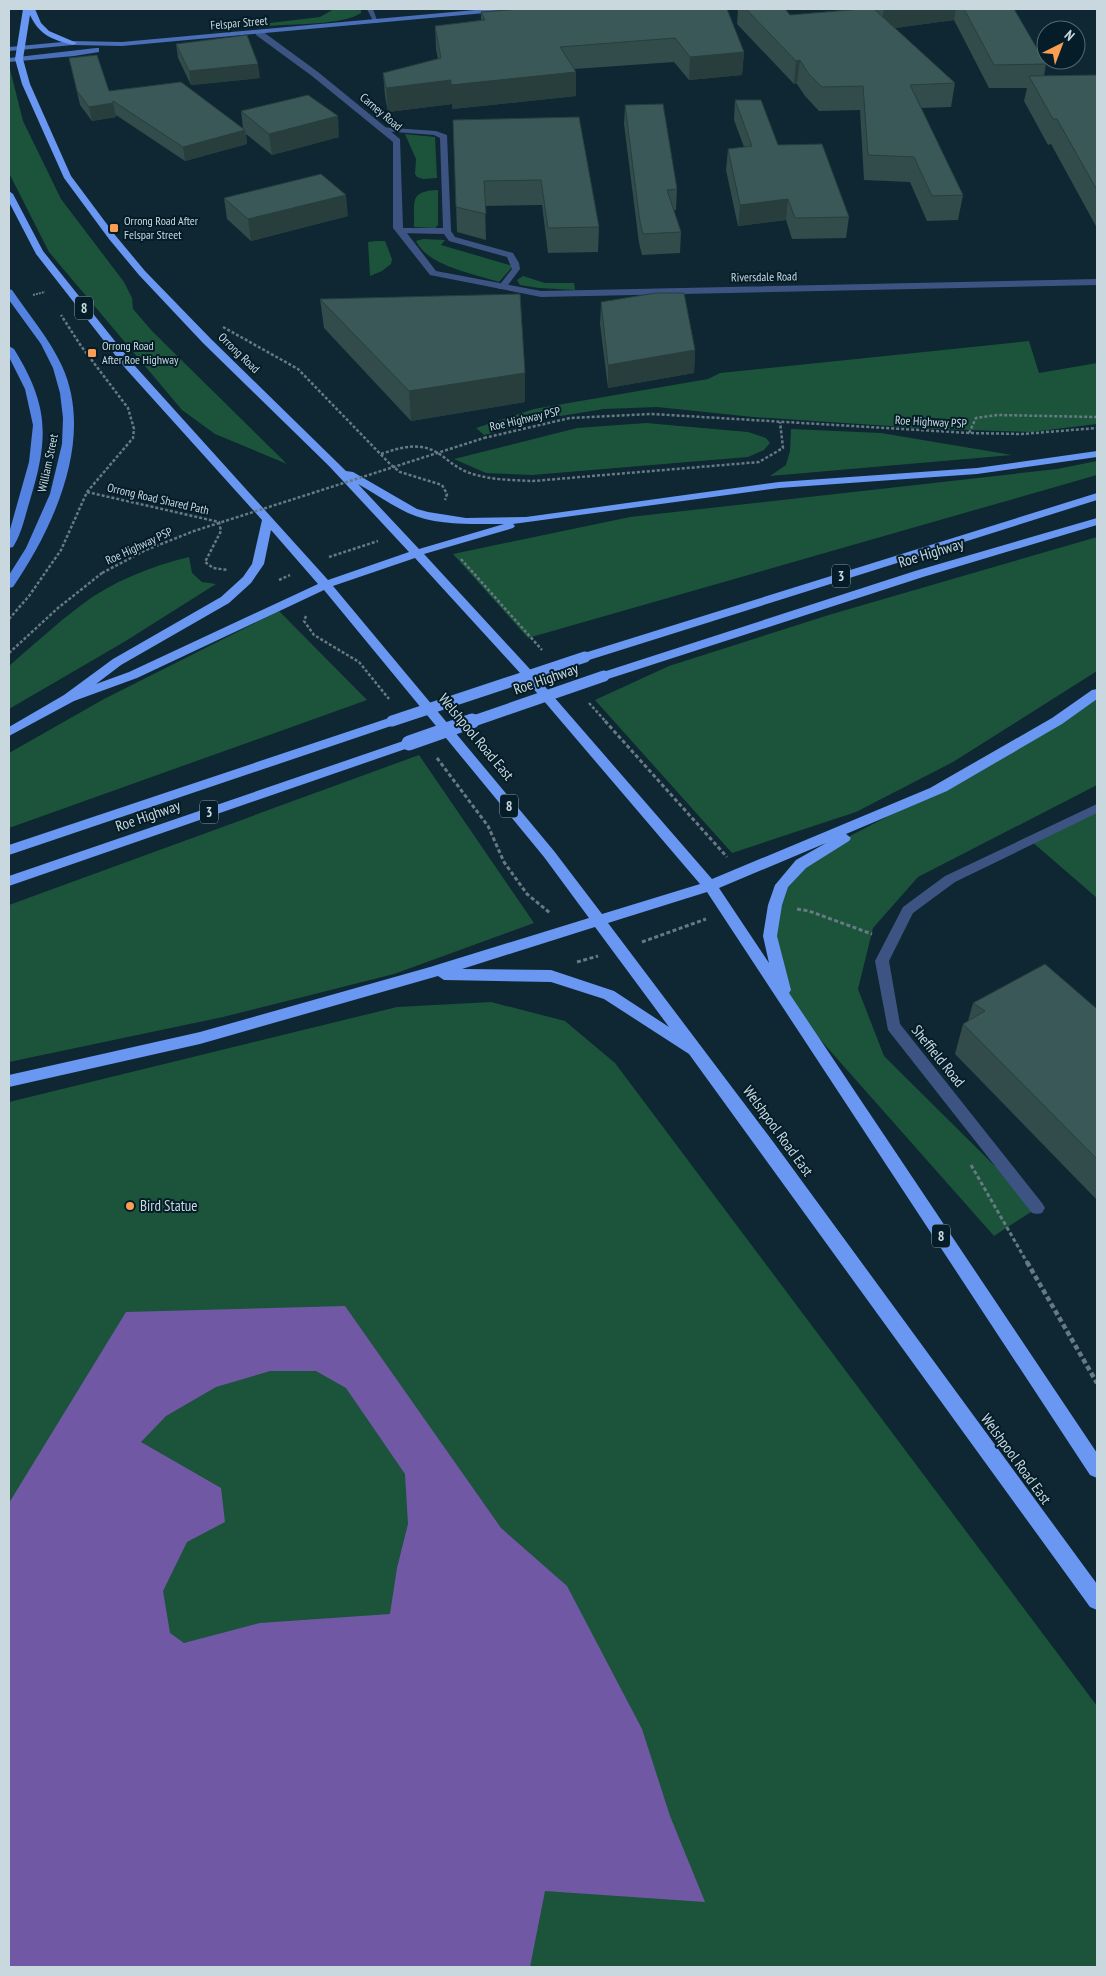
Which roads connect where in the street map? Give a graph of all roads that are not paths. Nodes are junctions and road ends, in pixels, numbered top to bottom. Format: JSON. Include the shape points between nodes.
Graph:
{"nodes":[{"id":1,"x":29,"y":9,"type":"edge"},
{"id":2,"x":370,"y":9,"type":"edge"},
{"id":3,"x":507,"y":9,"type":"edge"},
{"id":4,"x":376,"y":22,"type":"junction"},
{"id":5,"x":259,"y":33,"type":"junction"},
{"id":6,"x":73,"y":43,"type":"junction"},
{"id":7,"x":122,"y":44,"type":"junction"},
{"id":8,"x":9,"y":49,"type":"edge"},
{"id":9,"x":16,"y":56,"type":"edge"},
{"id":10,"x":382,"y":129,"type":"junction"},
{"id":11,"x":9,"y":194,"type":"edge"},
{"id":12,"x":400,"y":231,"type":"junction"},
{"id":13,"x":447,"y":231,"type":"junction"},
{"id":14,"x":1097,"y":282,"type":"edge"},
{"id":15,"x":502,"y":287,"type":"junction"},
{"id":16,"x":9,"y":292,"type":"edge"},
{"id":17,"x":9,"y":349,"type":"edge"},
{"id":18,"x":1097,"y":454,"type":"edge"},
{"id":19,"x":333,"y":464,"type":"junction"},
{"id":20,"x":1097,"y":496,"type":"edge"},
{"id":21,"x":268,"y":520,"type":"junction"},
{"id":22,"x":526,"y":520,"type":"junction"},
{"id":23,"x":1097,"y":521,"type":"edge"},
{"id":24,"x":9,"y":545,"type":"edge"},
{"id":25,"x":417,"y":553,"type":"junction"},
{"id":26,"x":9,"y":584,"type":"edge"},
{"id":27,"x":325,"y":585,"type":"junction"},
{"id":28,"x":1097,"y":693,"type":"edge"},
{"id":29,"x":68,"y":698,"type":"junction"},
{"id":30,"x":9,"y":732,"type":"edge"},
{"id":31,"x":942,"y":788,"type":"junction"},
{"id":32,"x":1097,"y":808,"type":"edge"},
{"id":33,"x":9,"y":850,"type":"edge"},
{"id":34,"x":9,"y":882,"type":"edge"},
{"id":35,"x":710,"y":886,"type":"junction"},
{"id":36,"x":599,"y":921,"type":"junction"},
{"id":37,"x":430,"y":973,"type":"junction"},
{"id":38,"x":786,"y":1001,"type":"junction"},
{"id":39,"x":699,"y":1055,"type":"junction"},
{"id":40,"x":9,"y":1081,"type":"edge"},
{"id":41,"x":1036,"y":1208,"type":"dead end"},
{"id":42,"x":1097,"y":1469,"type":"edge"},
{"id":43,"x":1097,"y":1600,"type":"edge"}],
"edges":[{"from":1,"to":6,"type":"highway","via":[[42,30],[54,39]]},
{"from":1,"to":9,"type":"highway","name":"Orrong Road","number":"8"},
{"from":2,"to":4,"type":"lane"},
{"from":3,"to":4,"type":"street","name":"Felspar Street"},
{"from":4,"to":5,"type":"street","name":"Felspar Street"},
{"from":5,"to":7,"type":"street","name":"Felspar Street"},
{"from":5,"to":10,"type":"street","name":"Carney Road"},
{"from":6,"to":7,"type":"street","name":"Felspar Street"},
{"from":6,"to":9,"type":"street","name":"Felspar Street"},
{"from":7,"to":9,"type":"street","name":"Felspar Street","via":[[74,54]]},
{"from":8,"to":9,"type":"street","name":"Felspar Street"},
{"from":9,"to":19,"type":"highway","name":"Orrong Road","number":"8","via":[[39,117],[67,176],[112,237],[207,341]]},
{"from":10,"to":12,"type":"street","name":"Carney Road","via":[[397,141]]},
{"from":10,"to":13,"type":"lane","via":[[444,137]]},
{"from":11,"to":21,"type":"highway","number":"8","via":[[39,252],[130,367]]},
{"from":12,"to":13,"type":"lane"},
{"from":12,"to":15,"type":"street","name":"Riversdale Road","via":[[433,273]]},
{"from":13,"to":15,"type":"lane","via":[[452,239],[512,257],[516,269]]},
{"from":14,"to":15,"type":"street","name":"Riversdale Road","via":[[541,294]]},
{"from":16,"to":26,"type":"main road","name":"William Street","via":[[47,344],[59,371],[70,421],[57,494],[35,543]]},
{"from":17,"to":24,"type":"main road","name":"William Street","via":[[28,380],[37,407],[38,449],[34,472]]},
{"from":18,"to":22,"type":"highway","via":[[977,471],[779,485]]},
{"from":19,"to":22,"type":"highway","via":[[413,511],[466,521]]},
{"from":19,"to":25,"type":"highway","name":"Orrong Road","number":"8"},
{"from":20,"to":33,"type":"highway","name":"Roe Highway","number":"3","bridge":true,"via":[[585,657]]},
{"from":21,"to":27,"type":"highway","number":"8"},
{"from":21,"to":29,"type":"highway","via":[[258,564],[224,600],[117,662]]},
{"from":22,"to":25,"type":"highway"},
{"from":23,"to":34,"type":"highway","name":"Roe Highway","number":"3","bridge":true,"via":[[918,574],[604,676]]},
{"from":25,"to":27,"type":"highway"},
{"from":25,"to":35,"type":"highway","name":"Orrong Road","number":"8","via":[[524,670]]},
{"from":27,"to":29,"type":"highway","via":[[133,675]]},
{"from":27,"to":36,"type":"highway","name":"Welshpool Road East","number":"8","via":[[548,854]]},
{"from":28,"to":31,"type":"highway"},
{"from":29,"to":30,"type":"highway"},
{"from":31,"to":35,"type":"highway"},
{"from":31,"to":38,"type":"highway","via":[[826,848],[801,864],[782,885],[774,905],[770,936]]},
{"from":32,"to":41,"type":"lane","name":"Sheffield Road","via":[[950,879],[908,910],[882,961],[893,1026]]},
{"from":35,"to":36,"type":"highway"},
{"from":35,"to":38,"type":"highway","number":"8"},
{"from":36,"to":37,"type":"highway"},
{"from":36,"to":39,"type":"highway","name":"Welshpool Road East","number":"8"},
{"from":37,"to":39,"type":"highway","via":[[552,976],[608,995]]},
{"from":37,"to":40,"type":"highway","via":[[200,1038]]},
{"from":38,"to":42,"type":"highway","number":"8"},
{"from":39,"to":43,"type":"highway","name":"Welshpool Road East","number":"8"}]}
